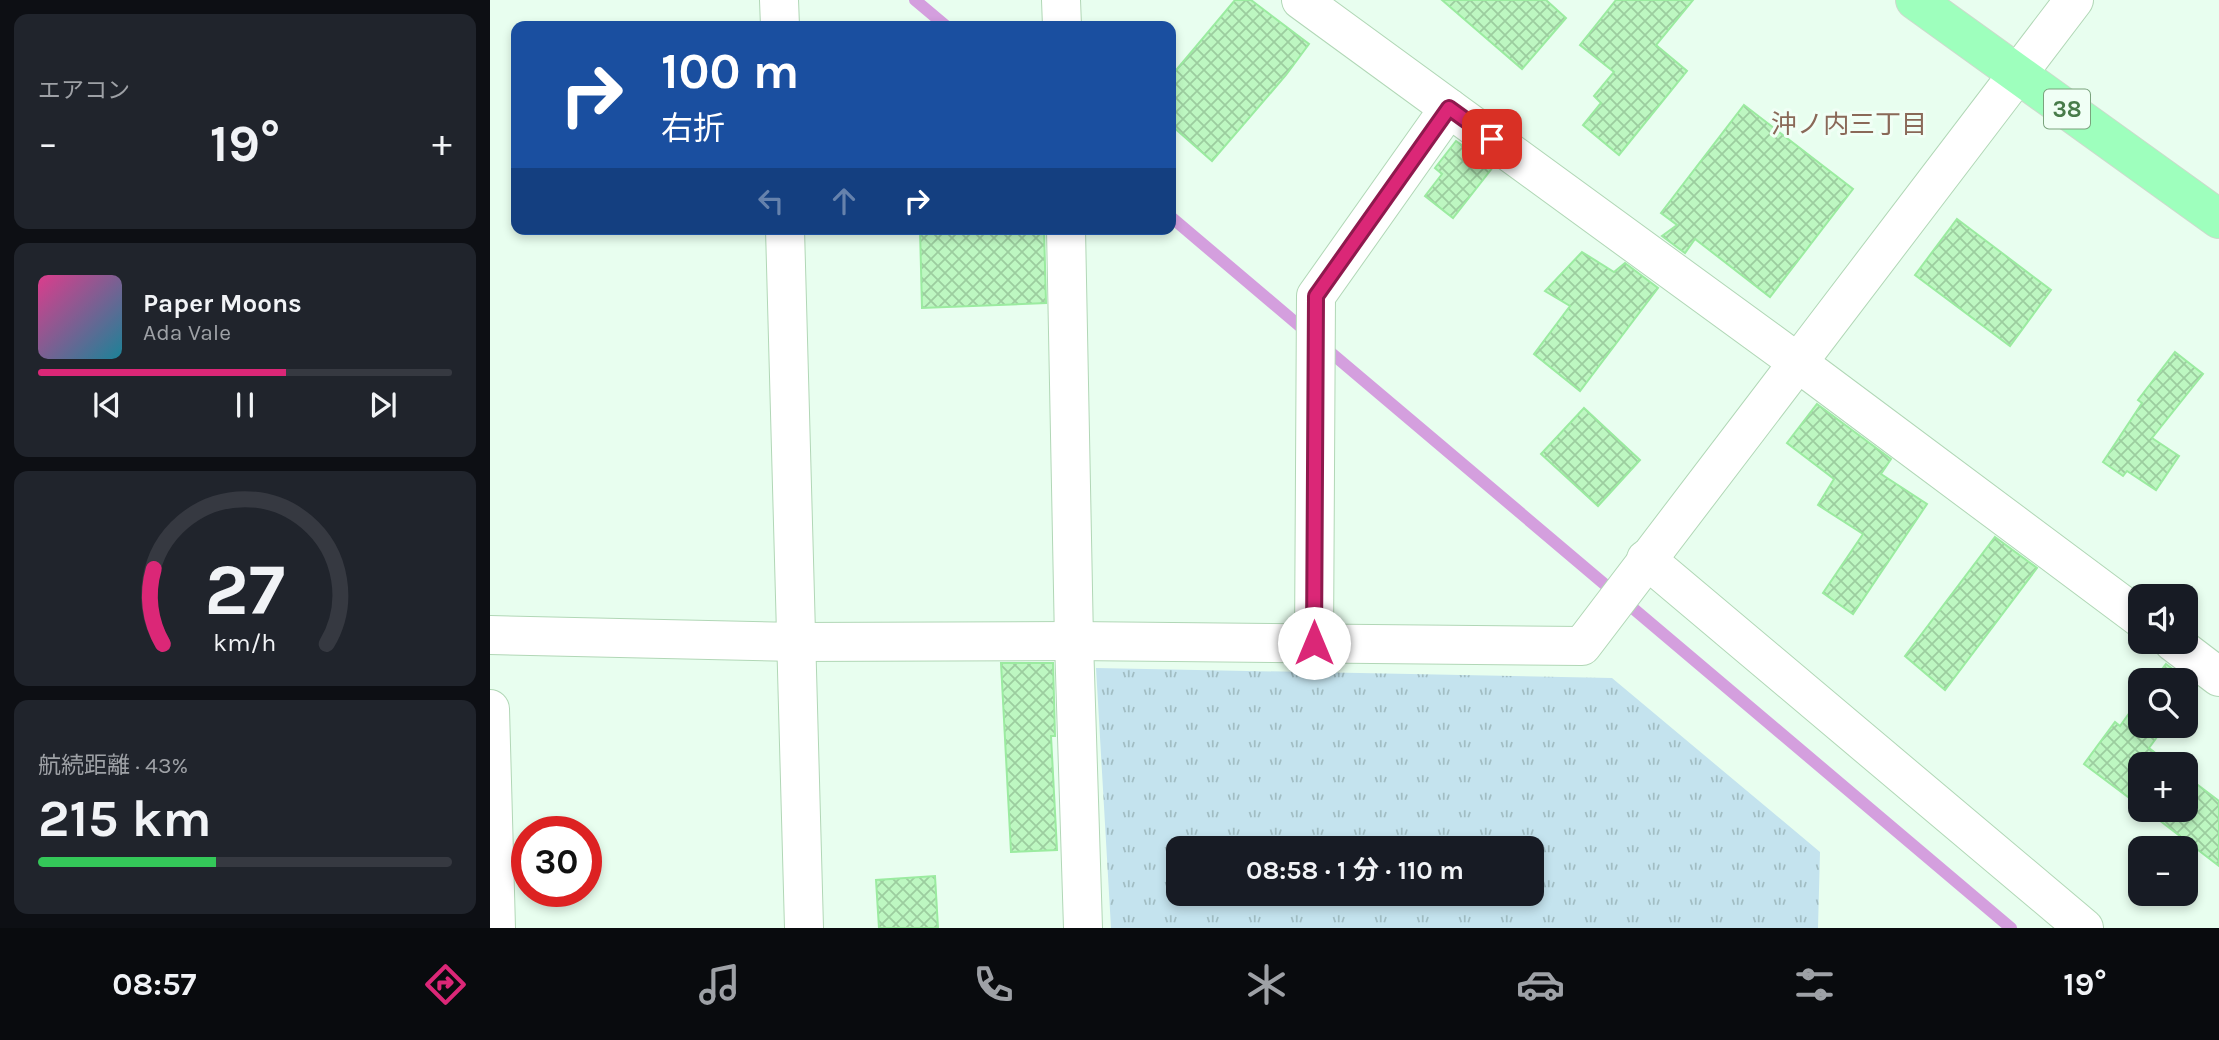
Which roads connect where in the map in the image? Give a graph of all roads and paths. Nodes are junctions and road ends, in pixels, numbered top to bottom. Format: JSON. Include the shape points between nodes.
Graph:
{"nodes":[{"id":1,"x":779,"y":0,"type":"edge"},
{"id":2,"x":1061,"y":0,"type":"edge"},
{"id":3,"x":1301,"y":0,"type":"edge"},
{"id":4,"x":1915,"y":0,"type":"edge"},
{"id":5,"x":2074,"y":0,"type":"edge"},
{"id":6,"x":780,"y":21,"type":"edge"},
{"id":7,"x":1062,"y":21,"type":"edge"},
{"id":8,"x":2017,"y":74,"type":"junction"},
{"id":9,"x":1449,"y":108,"type":"junction"},
{"id":10,"x":2219,"y":219,"type":"edge"},
{"id":11,"x":785,"y":235,"type":"edge"},
{"id":12,"x":1066,"y":235,"type":"edge"},
{"id":13,"x":1797,"y":362,"type":"junction"},
{"id":14,"x":1640,"y":567,"type":"junction"},
{"id":15,"x":2128,"y":609,"type":"edge"},
{"id":16,"x":490,"y":635,"type":"edge"},
{"id":17,"x":1074,"y":641,"type":"junction"},
{"id":18,"x":797,"y":642,"type":"junction"},
{"id":19,"x":1314,"y":643,"type":"junction"},
{"id":20,"x":2189,"y":654,"type":"edge"},
{"id":21,"x":2219,"y":677,"type":"edge"},
{"id":22,"x":490,"y":709,"type":"edge"},
{"id":23,"x":496,"y":928,"type":"edge"},
{"id":24,"x":804,"y":928,"type":"edge"},
{"id":25,"x":1083,"y":928,"type":"edge"},
{"id":26,"x":2084,"y":928,"type":"edge"}],
"edges":[{"from":1,"to":6,"type":"street"},
{"from":2,"to":7,"type":"street"},
{"from":3,"to":9,"type":"street"},
{"from":4,"to":8,"type":"main road","number":"38"},
{"from":5,"to":8,"type":"street"},
{"from":8,"to":10,"type":"main road","number":"38"},
{"from":8,"to":13,"type":"street"},
{"from":9,"to":13,"type":"street"},
{"from":9,"to":19,"type":"street","via":[[1316,296]]},
{"from":11,"to":18,"type":"street"},
{"from":12,"to":17,"type":"street"},
{"from":13,"to":14,"type":"street"},
{"from":13,"to":15,"type":"street"},
{"from":14,"to":19,"type":"street","via":[[1581,646]]},
{"from":14,"to":26,"type":"street"},
{"from":16,"to":18,"type":"street"},
{"from":17,"to":18,"type":"street"},
{"from":17,"to":19,"type":"street"},
{"from":17,"to":25,"type":"street"},
{"from":18,"to":24,"type":"street"},
{"from":20,"to":21,"type":"street"},
{"from":22,"to":23,"type":"street"}]}
